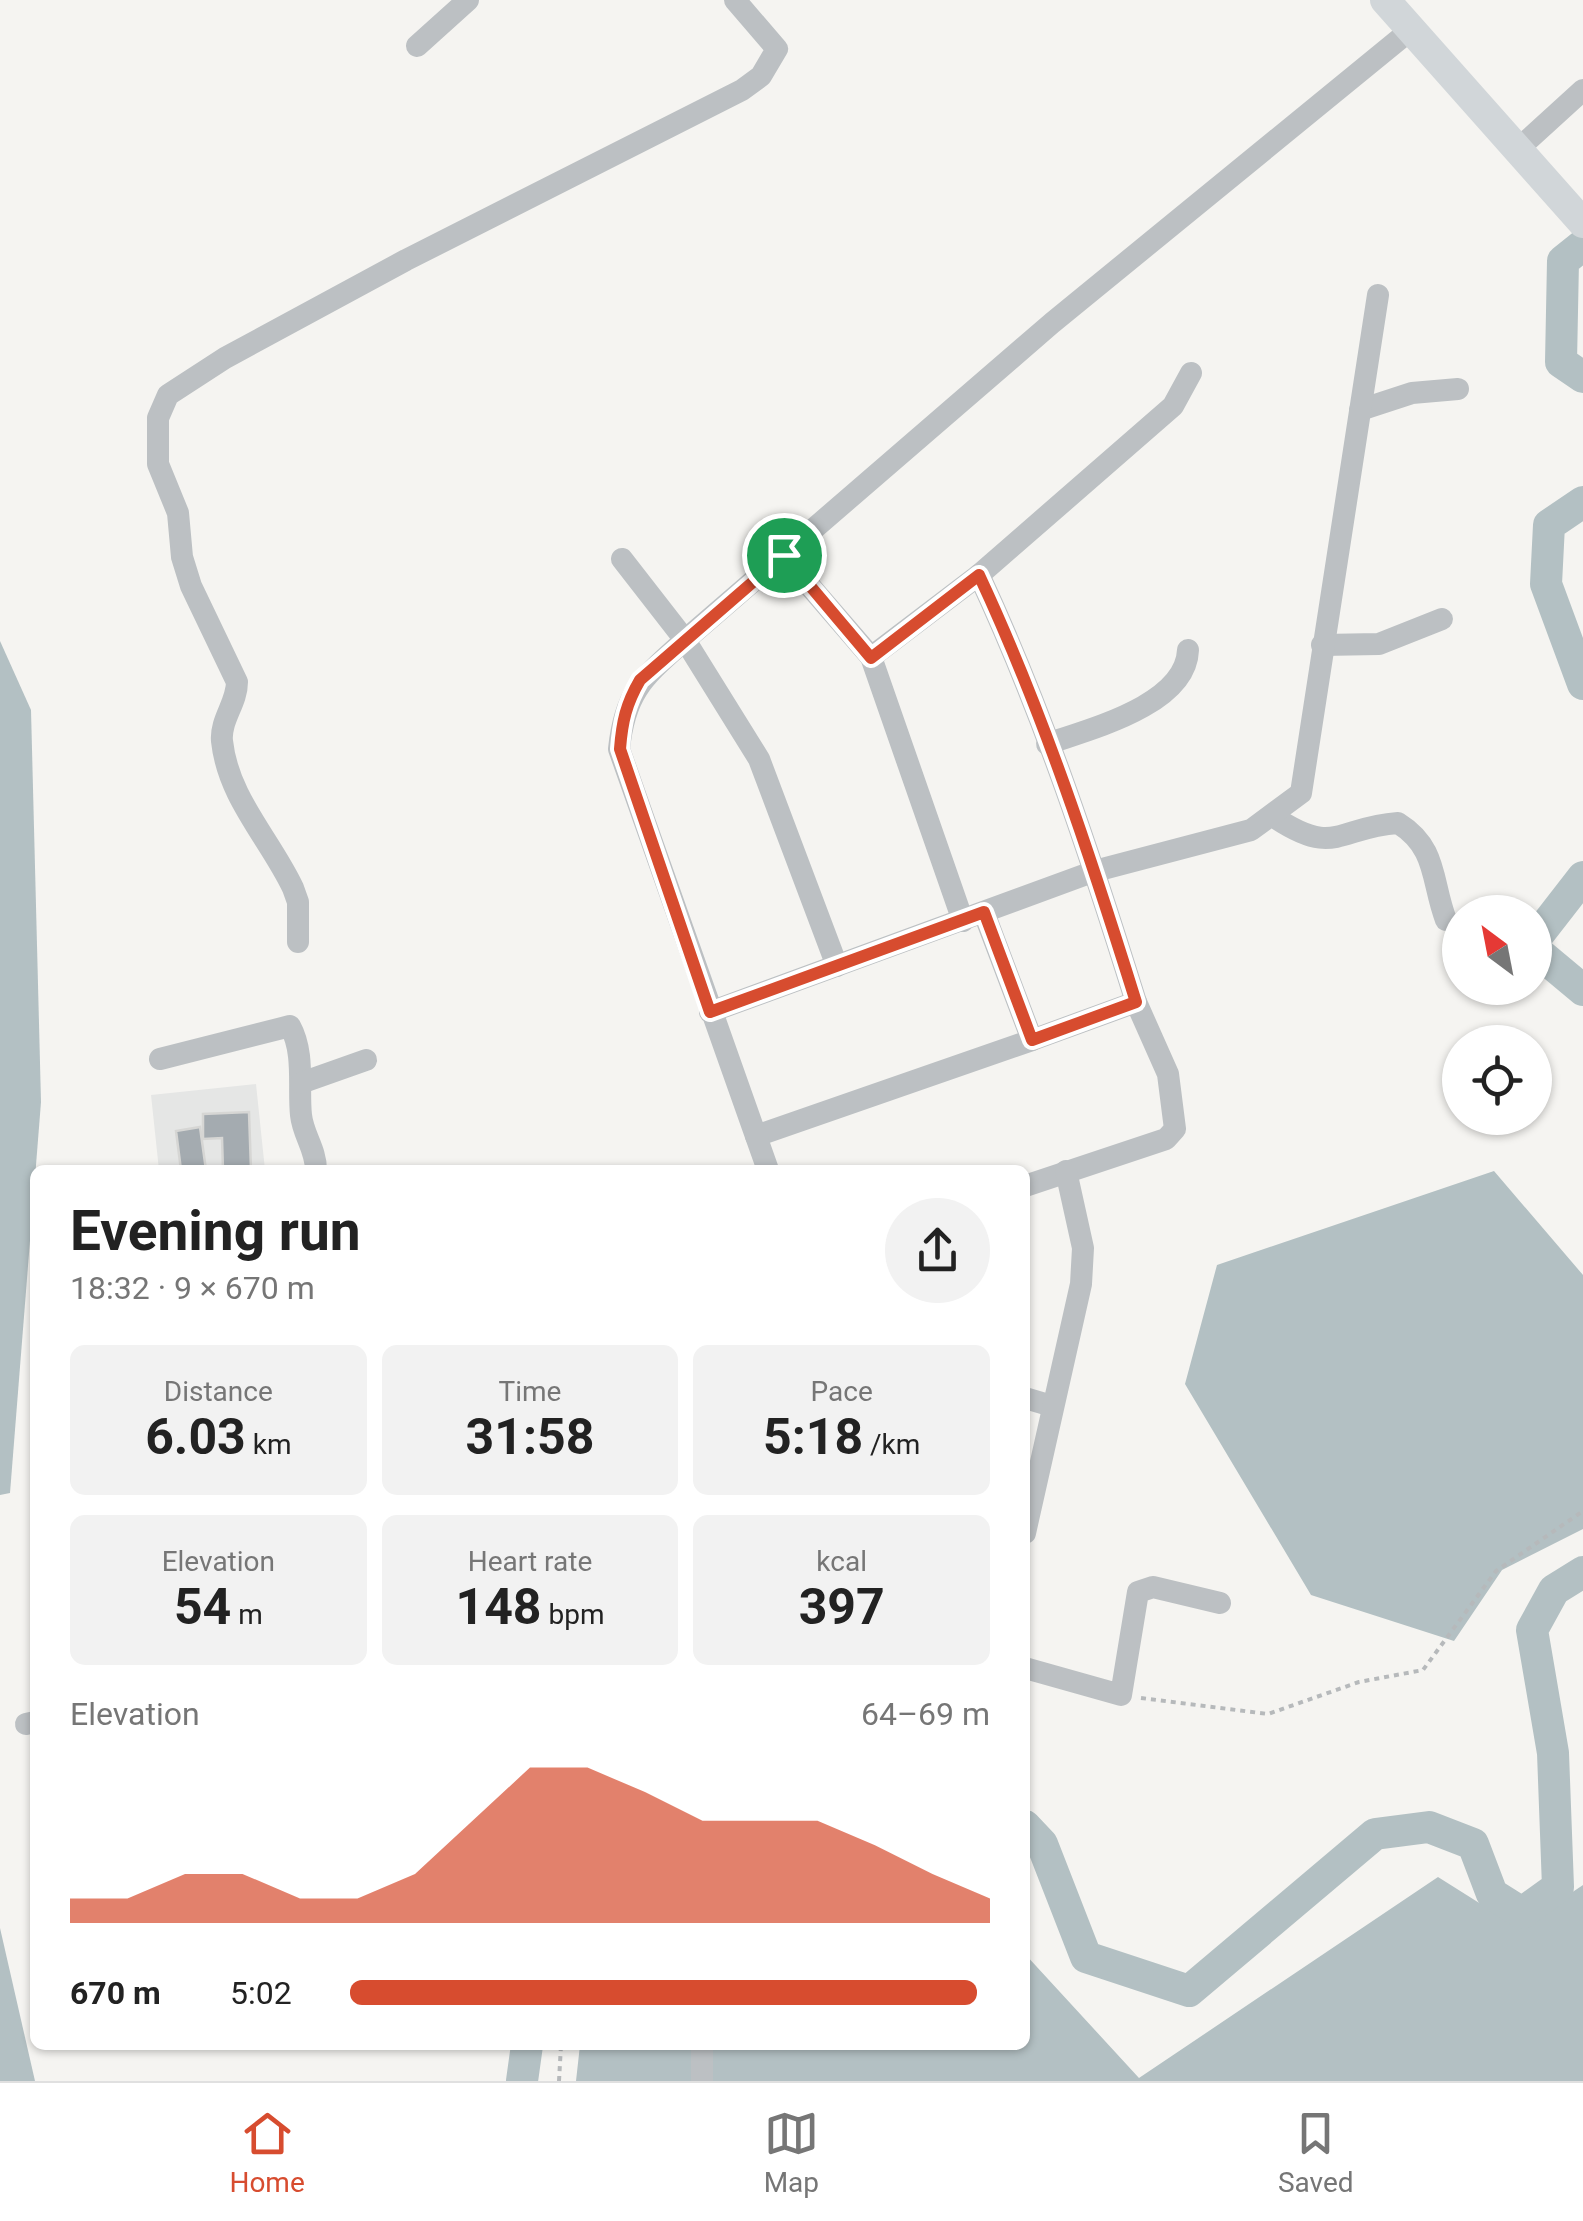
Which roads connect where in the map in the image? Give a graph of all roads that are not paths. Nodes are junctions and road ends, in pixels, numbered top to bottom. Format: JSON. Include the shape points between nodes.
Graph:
{"nodes":[{"id":1,"x":468,"y":0,"type":"edge"},
{"id":2,"x":735,"y":0,"type":"edge"},
{"id":3,"x":1385,"y":0,"type":"edge"},
{"id":4,"x":1412,"y":28,"type":"junction"},
{"id":5,"x":418,"y":46,"type":"dead end"},
{"id":6,"x":1583,"y":90,"type":"edge"},
{"id":7,"x":1518,"y":149,"type":"junction"},
{"id":8,"x":1574,"y":212,"type":"edge"},
{"id":9,"x":1378,"y":295,"type":"dead end"},
{"id":10,"x":1191,"y":373,"type":"dead end"},
{"id":11,"x":1458,"y":389,"type":"dead end"},
{"id":12,"x":1360,"y":410,"type":"junction"},
{"id":13,"x":784,"y":555,"type":"junction"},
{"id":14,"x":622,"y":559,"type":"dead end"},
{"id":15,"x":979,"y":575,"type":"junction"},
{"id":16,"x":1442,"y":618,"type":"dead end"},
{"id":17,"x":685,"y":640,"type":"junction"},
{"id":18,"x":1322,"y":645,"type":"junction"},
{"id":19,"x":1188,"y":650,"type":"dead end"},
{"id":20,"x":871,"y":658,"type":"junction"},
{"id":21,"x":1048,"y":744,"type":"junction"},
{"id":22,"x":1274,"y":816,"type":"junction"},
{"id":23,"x":1095,"y":871,"type":"junction"},
{"id":24,"x":1442,"y":901,"type":"edge"},
{"id":25,"x":974,"y":917,"type":"junction"},
{"id":26,"x":298,"y":942,"type":"dead end"},
{"id":27,"x":837,"y":966,"type":"junction"},
{"id":28,"x":1136,"y":1002,"type":"junction"},
{"id":29,"x":710,"y":1012,"type":"junction"},
{"id":30,"x":1032,"y":1040,"type":"junction"},
{"id":31,"x":160,"y":1060,"type":"dead end"},
{"id":32,"x":366,"y":1060,"type":"dead end"},
{"id":33,"x":301,"y":1083,"type":"junction"},
{"id":34,"x":756,"y":1136,"type":"junction"},
{"id":35,"x":316,"y":1165,"type":"edge"},
{"id":36,"x":766,"y":1165,"type":"edge"},
{"id":37,"x":1066,"y":1171,"type":"junction"},
{"id":38,"x":1030,"y":1184,"type":"edge"},
{"id":39,"x":1030,"y":1399,"type":"edge"},
{"id":40,"x":1052,"y":1406,"type":"junction"},
{"id":41,"x":1030,"y":1509,"type":"edge"},
{"id":42,"x":1220,"y":1603,"type":"dead end"},
{"id":43,"x":1030,"y":1669,"type":"edge"},
{"id":44,"x":702,"y":2050,"type":"edge"},
{"id":45,"x":702,"y":2081,"type":"edge"}],
"edges":[{"from":1,"to":5,"type":"street"},
{"from":2,"to":26,"type":"street","via":[[777,50],[762,76],[226,358],[177,386],[163,406],[156,455],[178,513],[182,556],[237,682],[222,741],[240,802],[293,888]]},
{"from":3,"to":4,"type":"main road"},
{"from":4,"to":7,"type":"main road"},
{"from":4,"to":13,"type":"street"},
{"from":6,"to":7,"type":"street"},
{"from":7,"to":8,"type":"main road"},
{"from":9,"to":12,"type":"street"},
{"from":10,"to":15,"type":"street","via":[[1173,406]]},
{"from":11,"to":12,"type":"street","via":[[1412,393]]},
{"from":12,"to":18,"type":"street"},
{"from":13,"to":17,"type":"street"},
{"from":13,"to":20,"type":"street"},
{"from":14,"to":17,"type":"street"},
{"from":15,"to":20,"type":"street"},
{"from":15,"to":21,"type":"street"},
{"from":16,"to":18,"type":"street","via":[[1379,644]]},
{"from":17,"to":27,"type":"street","via":[[759,759]]},
{"from":17,"to":29,"type":"street","via":[[640,680],[627,703],[620,749]]},
{"from":18,"to":22,"type":"street","via":[[1306,777],[1301,793]]},
{"from":19,"to":21,"type":"street","via":[[1179,678],[1147,704]]},
{"from":20,"to":25,"type":"street"},
{"from":21,"to":23,"type":"street"},
{"from":22,"to":23,"type":"street","via":[[1251,830]]},
{"from":22,"to":24,"type":"street","via":[[1312,838],[1340,839],[1391,823],[1411,831],[1434,862]]},
{"from":23,"to":25,"type":"street"},
{"from":23,"to":28,"type":"street"},
{"from":25,"to":27,"type":"street"},
{"from":25,"to":30,"type":"street"},
{"from":27,"to":29,"type":"street"},
{"from":28,"to":30,"type":"street"},
{"from":28,"to":37,"type":"street","via":[[1168,1074],[1175,1129],[1166,1139]]},
{"from":29,"to":34,"type":"street"},
{"from":30,"to":34,"type":"street"},
{"from":31,"to":33,"type":"street","via":[[283,1024],[294,1034]]},
{"from":32,"to":33,"type":"street"},
{"from":33,"to":35,"type":"street","via":[[301,1115]]},
{"from":34,"to":36,"type":"street"},
{"from":37,"to":38,"type":"street"},
{"from":37,"to":40,"type":"street","via":[[1083,1248],[1081,1284]]},
{"from":39,"to":40,"type":"street"},
{"from":40,"to":41,"type":"street"},
{"from":42,"to":43,"type":"street","via":[[1165,1588],[1138,1592],[1121,1695]]},
{"from":44,"to":45,"type":"street"}]}
